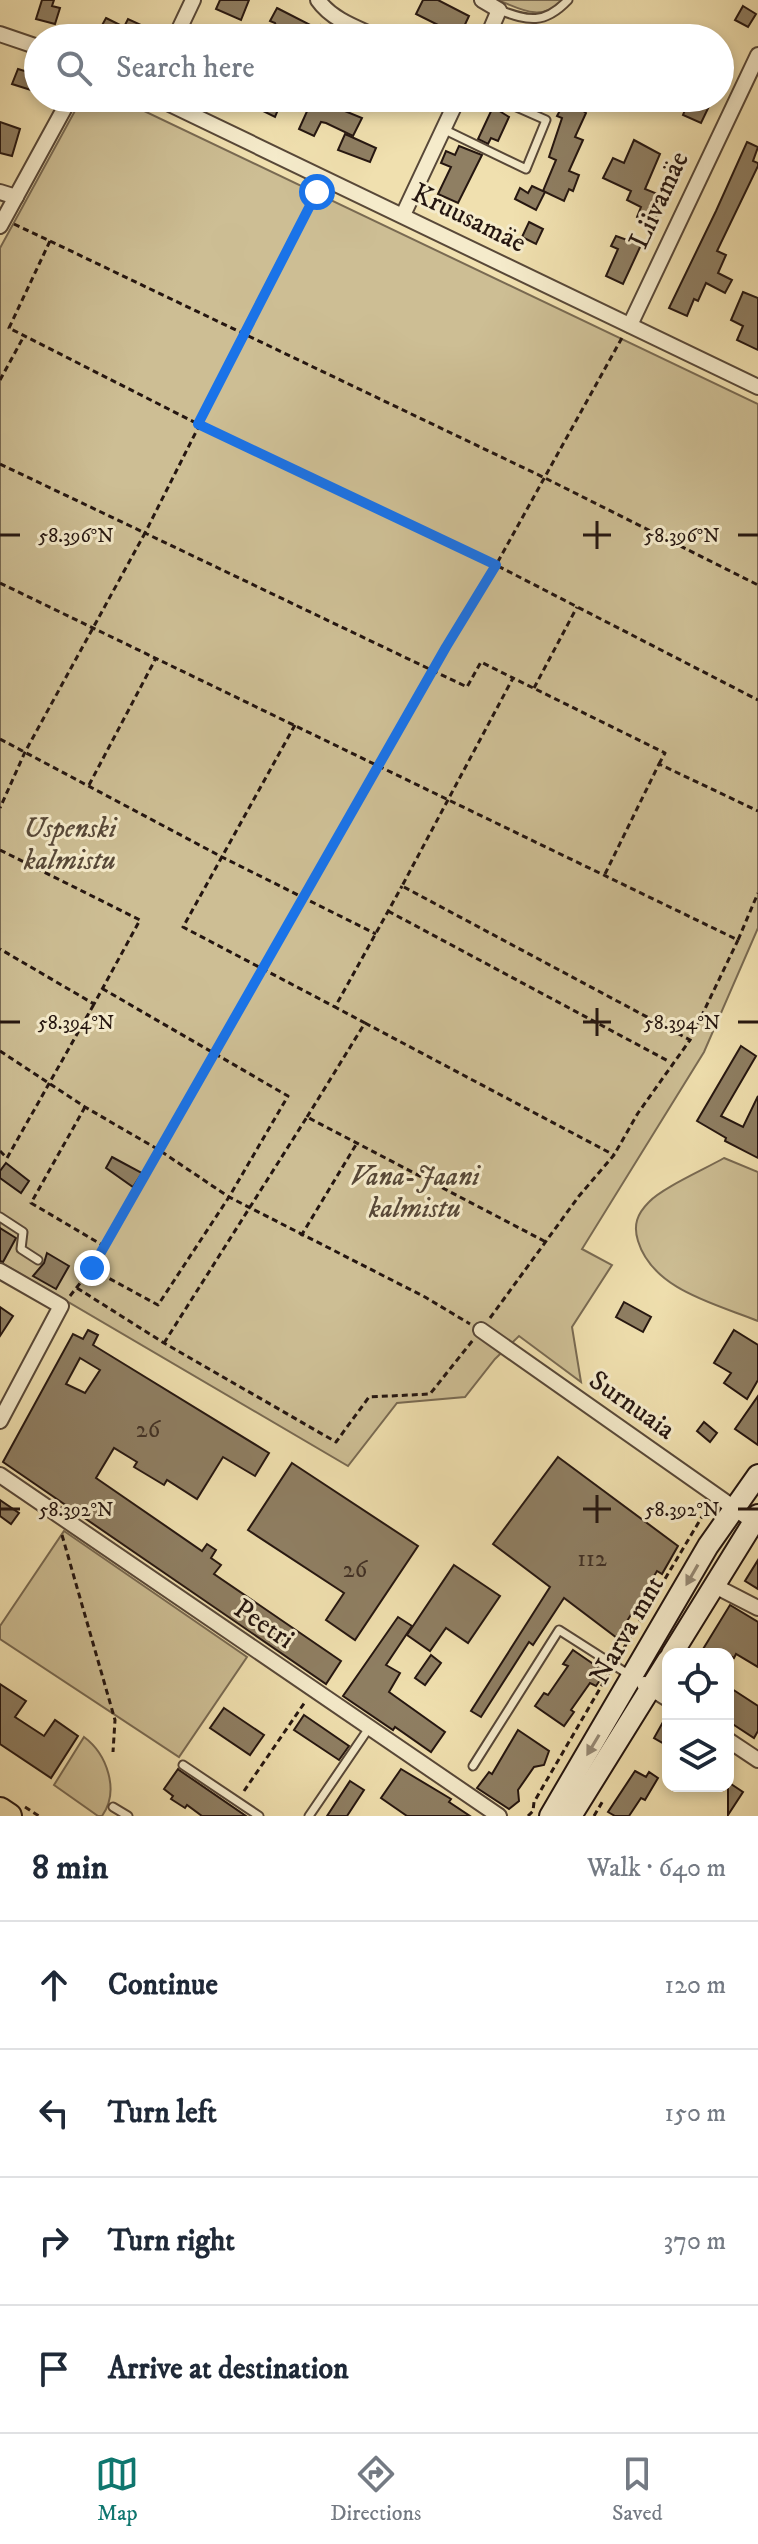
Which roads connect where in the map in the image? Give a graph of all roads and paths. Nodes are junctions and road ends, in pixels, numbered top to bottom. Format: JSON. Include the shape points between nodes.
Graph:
{"nodes":[{"id":1,"x":193,"y":0,"type":"edge"},
{"id":2,"x":318,"y":0,"type":"edge"},
{"id":3,"x":482,"y":0,"type":"edge"},
{"id":4,"x":568,"y":0,"type":"edge"},
{"id":5,"x":499,"y":10,"type":"junction"},
{"id":6,"x":182,"y":24,"type":"edge"},
{"id":7,"x":349,"y":24,"type":"edge"},
{"id":8,"x":493,"y":24,"type":"edge"},
{"id":9,"x":0,"y":34,"type":"edge"},
{"id":10,"x":24,"y":42,"type":"edge"},
{"id":11,"x":758,"y":55,"type":"edge"},
{"id":12,"x":734,"y":106,"type":"edge"},
{"id":13,"x":62,"y":112,"type":"edge"},
{"id":14,"x":186,"y":112,"type":"edge"},
{"id":15,"x":451,"y":112,"type":"edge"},
{"id":16,"x":528,"y":112,"type":"edge"},
{"id":17,"x":731,"y":112,"type":"edge"},
{"id":18,"x":443,"y":129,"type":"junction"},
{"id":19,"x":0,"y":192,"type":"edge"},
{"id":20,"x":317,"y":192,"type":"dead end"},
{"id":21,"x":16,"y":197,"type":"junction"},
{"id":22,"x":403,"y":215,"type":"junction"},
{"id":23,"x":2,"y":222,"type":"edge"},
{"id":24,"x":50,"y":241,"type":"junction"},
{"id":25,"x":630,"y":325,"type":"junction"},
{"id":26,"x":246,"y":335,"type":"junction"},
{"id":27,"x":24,"y":336,"type":"junction"},
{"id":28,"x":0,"y":380,"type":"edge"},
{"id":29,"x":758,"y":387,"type":"edge"},
{"id":30,"x":198,"y":424,"type":"junction"},
{"id":31,"x":0,"y":464,"type":"edge"},
{"id":32,"x":545,"y":478,"type":"junction"},
{"id":33,"x":145,"y":533,"type":"junction"},
{"id":34,"x":496,"y":565,"type":"junction"},
{"id":35,"x":0,"y":583,"type":"edge"},
{"id":36,"x":758,"y":585,"type":"edge"},
{"id":37,"x":577,"y":607,"type":"junction"},
{"id":38,"x":93,"y":627,"type":"junction"},
{"id":39,"x":156,"y":658,"type":"junction"},
{"id":40,"x":434,"y":669,"type":"junction"},
{"id":41,"x":513,"y":678,"type":"junction"},
{"id":42,"x":534,"y":689,"type":"junction"},
{"id":43,"x":758,"y":700,"type":"edge"},
{"id":44,"x":295,"y":725,"type":"junction"},
{"id":45,"x":0,"y":739,"type":"edge"},
{"id":46,"x":25,"y":752,"type":"junction"},
{"id":47,"x":659,"y":764,"type":"junction"},
{"id":48,"x":378,"y":766,"type":"junction"},
{"id":49,"x":89,"y":785,"type":"junction"},
{"id":50,"x":448,"y":799,"type":"junction"},
{"id":51,"x":0,"y":808,"type":"edge"},
{"id":52,"x":758,"y":811,"type":"edge"},
{"id":53,"x":0,"y":850,"type":"edge"},
{"id":54,"x":222,"y":857,"type":"junction"},
{"id":55,"x":604,"y":875,"type":"junction"},
{"id":56,"x":402,"y":886,"type":"junction"},
{"id":57,"x":758,"y":893,"type":"edge"},
{"id":58,"x":304,"y":898,"type":"junction"},
{"id":59,"x":388,"y":911,"type":"junction"},
{"id":60,"x":376,"y":934,"type":"junction"},
{"id":61,"x":738,"y":940,"type":"junction"},
{"id":62,"x":0,"y":949,"type":"edge"},
{"id":63,"x":263,"y":970,"type":"junction"},
{"id":64,"x":103,"y":989,"type":"junction"},
{"id":65,"x":94,"y":1004,"type":"junction"},
{"id":66,"x":335,"y":1007,"type":"junction"},
{"id":67,"x":365,"y":1023,"type":"junction"},
{"id":68,"x":690,"y":1040,"type":"junction"},
{"id":69,"x":0,"y":1051,"type":"edge"},
{"id":70,"x":215,"y":1053,"type":"junction"},
{"id":71,"x":672,"y":1063,"type":"junction"},
{"id":72,"x":50,"y":1082,"type":"junction"},
{"id":73,"x":85,"y":1107,"type":"junction"},
{"id":74,"x":307,"y":1117,"type":"junction"},
{"id":75,"x":357,"y":1143,"type":"junction"},
{"id":76,"x":159,"y":1150,"type":"junction"},
{"id":77,"x":0,"y":1151,"type":"edge"},
{"id":78,"x":614,"y":1155,"type":"junction"},
{"id":79,"x":229,"y":1197,"type":"junction"},
{"id":80,"x":250,"y":1209,"type":"junction"},
{"id":81,"x":0,"y":1217,"type":"edge"},
{"id":82,"x":301,"y":1236,"type":"junction"},
{"id":83,"x":547,"y":1243,"type":"junction"},
{"id":84,"x":104,"y":1246,"type":"junction"},
{"id":85,"x":38,"y":1260,"type":"dead end"},
{"id":86,"x":92,"y":1268,"type":"junction"},
{"id":87,"x":0,"y":1271,"type":"edge"},
{"id":88,"x":77,"y":1288,"type":"junction"},
{"id":89,"x":63,"y":1304,"type":"junction"},
{"id":90,"x":481,"y":1330,"type":"junction"},
{"id":91,"x":164,"y":1343,"type":"junction"},
{"id":92,"x":0,"y":1421,"type":"edge"},
{"id":93,"x":0,"y":1475,"type":"edge"},
{"id":94,"x":758,"y":1475,"type":"edge"},
{"id":95,"x":733,"y":1509,"type":"junction"},
{"id":96,"x":55,"y":1513,"type":"junction"},
{"id":97,"x":756,"y":1518,"type":"edge"},
{"id":98,"x":715,"y":1586,"type":"junction"},
{"id":99,"x":758,"y":1608,"type":"edge"},
{"id":100,"x":676,"y":1648,"type":"edge"},
{"id":101,"x":662,"y":1665,"type":"edge"},
{"id":102,"x":642,"y":1683,"type":"junction"},
{"id":103,"x":314,"y":1690,"type":"junction"},
{"id":104,"x":662,"y":1695,"type":"edge"},
{"id":105,"x":369,"y":1728,"type":"junction"},
{"id":106,"x":734,"y":1744,"type":"edge"},
{"id":107,"x":113,"y":1752,"type":"dead end"},
{"id":108,"x":758,"y":1760,"type":"edge"},
{"id":109,"x":183,"y":1765,"type":"dead end"},
{"id":110,"x":473,"y":1766,"type":"dead end"},
{"id":111,"x":0,"y":1801,"type":"edge"},
{"id":112,"x":237,"y":1801,"type":"junction"},
{"id":113,"x":113,"y":1807,"type":"dead end"},
{"id":114,"x":0,"y":1810,"type":"edge"},
{"id":115,"x":10,"y":1816,"type":"edge"},
{"id":116,"x":128,"y":1816,"type":"edge"},
{"id":117,"x":259,"y":1816,"type":"edge"},
{"id":118,"x":309,"y":1816,"type":"edge"},
{"id":119,"x":499,"y":1816,"type":"edge"},
{"id":120,"x":550,"y":1816,"type":"edge"},
{"id":121,"x":571,"y":1816,"type":"edge"}],
"edges":[{"from":1,"to":6,"type":"street"},
{"from":2,"to":7,"type":"street"},
{"from":3,"to":5,"type":"street"},
{"from":4,"to":5,"type":"lane","via":[[558,11],[533,20]]},
{"from":5,"to":8,"type":"street"},
{"from":9,"to":10,"type":"street"},
{"from":11,"to":12,"type":"street","name":"Liivamäe"},
{"from":13,"to":21,"type":"street"},
{"from":14,"to":22,"type":"street","name":"Kruusamäe"},
{"from":15,"to":18,"type":"street"},
{"from":16,"to":18,"type":"lane","via":[[546,120],[526,169]]},
{"from":17,"to":25,"type":"street","name":"Liivamäe"},
{"from":18,"to":22,"type":"street"},
{"from":19,"to":21,"type":"street"},
{"from":20,"to":26,"type":"path"},
{"from":21,"to":23,"type":"street"},
{"from":22,"to":25,"type":"street","name":"Kruusamäe"},
{"from":23,"to":24,"type":"path"},
{"from":24,"to":26,"type":"path"},
{"from":24,"to":27,"type":"path","via":[[9,328]]},
{"from":25,"to":29,"type":"street","name":"Kruusamäe"},
{"from":25,"to":32,"type":"path"},
{"from":26,"to":30,"type":"path"},
{"from":26,"to":32,"type":"path"},
{"from":27,"to":28,"type":"path"},
{"from":27,"to":30,"type":"path"},
{"from":30,"to":33,"type":"path"},
{"from":30,"to":34,"type":"path"},
{"from":31,"to":33,"type":"path"},
{"from":32,"to":34,"type":"path"},
{"from":32,"to":36,"type":"path"},
{"from":33,"to":38,"type":"path"},
{"from":33,"to":40,"type":"path"},
{"from":34,"to":37,"type":"path"},
{"from":34,"to":40,"type":"path"},
{"from":35,"to":38,"type":"path"},
{"from":37,"to":42,"type":"path"},
{"from":37,"to":43,"type":"path"},
{"from":38,"to":39,"type":"path"},
{"from":38,"to":46,"type":"path"},
{"from":39,"to":44,"type":"path"},
{"from":39,"to":49,"type":"path"},
{"from":40,"to":41,"type":"path","via":[[467,687],[481,662]]},
{"from":40,"to":48,"type":"path"},
{"from":41,"to":42,"type":"path"},
{"from":41,"to":50,"type":"path"},
{"from":42,"to":47,"type":"path","via":[[665,753]]},
{"from":44,"to":48,"type":"path"},
{"from":44,"to":54,"type":"path"},
{"from":45,"to":46,"type":"path"},
{"from":46,"to":49,"type":"path"},
{"from":46,"to":51,"type":"path"},
{"from":47,"to":52,"type":"path"},
{"from":47,"to":55,"type":"path"},
{"from":48,"to":50,"type":"path"},
{"from":48,"to":58,"type":"path"},
{"from":49,"to":54,"type":"path"},
{"from":50,"to":55,"type":"path"},
{"from":50,"to":56,"type":"path"},
{"from":53,"to":64,"type":"path","via":[[140,920]]},
{"from":54,"to":58,"type":"path"},
{"from":54,"to":63,"type":"path","via":[[183,927]]},
{"from":55,"to":61,"type":"path"},
{"from":56,"to":59,"type":"path"},
{"from":56,"to":68,"type":"path"},
{"from":57,"to":61,"type":"path"},
{"from":58,"to":60,"type":"path"},
{"from":58,"to":63,"type":"path"},
{"from":59,"to":60,"type":"path"},
{"from":59,"to":71,"type":"path"},
{"from":60,"to":66,"type":"path"},
{"from":61,"to":68,"type":"path"},
{"from":62,"to":65,"type":"path"},
{"from":63,"to":66,"type":"path"},
{"from":63,"to":70,"type":"path"},
{"from":64,"to":65,"type":"path"},
{"from":64,"to":70,"type":"path"},
{"from":65,"to":72,"type":"path"},
{"from":66,"to":67,"type":"path"},
{"from":67,"to":74,"type":"path"},
{"from":67,"to":78,"type":"path"},
{"from":68,"to":71,"type":"path"},
{"from":69,"to":72,"type":"path"},
{"from":70,"to":76,"type":"path"},
{"from":70,"to":79,"type":"path","via":[[288,1096]]},
{"from":71,"to":78,"type":"path"},
{"from":72,"to":73,"type":"path"},
{"from":72,"to":77,"type":"path","via":[[7,1158]]},
{"from":73,"to":76,"type":"path"},
{"from":73,"to":84,"type":"path","via":[[31,1203]]},
{"from":74,"to":75,"type":"path"},
{"from":74,"to":80,"type":"path"},
{"from":75,"to":82,"type":"path"},
{"from":75,"to":83,"type":"path"},
{"from":76,"to":79,"type":"path"},
{"from":76,"to":84,"type":"path"},
{"from":78,"to":83,"type":"path"},
{"from":79,"to":80,"type":"path"},
{"from":79,"to":86,"type":"path","via":[[158,1305]]},
{"from":80,"to":82,"type":"path"},
{"from":80,"to":91,"type":"path"},
{"from":81,"to":85,"type":"lane","via":[[23,1232],[21,1249]]},
{"from":82,"to":90,"type":"path"},
{"from":83,"to":90,"type":"path"},
{"from":84,"to":86,"type":"path"},
{"from":86,"to":88,"type":"path"},
{"from":87,"to":89,"type":"street"},
{"from":88,"to":89,"type":"path"},
{"from":88,"to":91,"type":"path"},
{"from":89,"to":92,"type":"street"},
{"from":90,"to":91,"type":"path","via":[[430,1394],[369,1397],[336,1442]]},
{"from":90,"to":95,"type":"street","name":"Surnuaia"},
{"from":93,"to":96,"type":"street","name":"Peetri"},
{"from":94,"to":95,"type":"main road","name":"Narva mnt"},
{"from":95,"to":97,"type":"street","name":"Surnuaia"},
{"from":95,"to":102,"type":"main road","name":"Narva mnt","one_way":true,"via":[[692,1574]]},
{"from":96,"to":103,"type":"street","name":"Peetri"},
{"from":96,"to":107,"type":"path","via":[[115,1720]]},
{"from":97,"to":98,"type":"main road","name":"Narva mnt"},
{"from":98,"to":99,"type":"street"},
{"from":98,"to":100,"type":"main road","name":"Narva mnt"},
{"from":101,"to":102,"type":"main road","name":"Narva mnt"},
{"from":102,"to":104,"type":"street"},
{"from":102,"to":110,"type":"lane","via":[[559,1630]]},
{"from":102,"to":120,"type":"main road","name":"Narva mnt","one_way":true},
{"from":102,"to":121,"type":"main road","name":"Narva mnt"},
{"from":103,"to":105,"type":"street","name":"Peetri"},
{"from":103,"to":112,"type":"path"},
{"from":105,"to":118,"type":"lane"},
{"from":105,"to":119,"type":"street","name":"Peetri"},
{"from":106,"to":108,"type":"street"},
{"from":109,"to":112,"type":"lane"},
{"from":111,"to":115,"type":"lane"},
{"from":112,"to":117,"type":"lane"},
{"from":113,"to":116,"type":"lane"},
{"from":114,"to":115,"type":"highway"}]}
